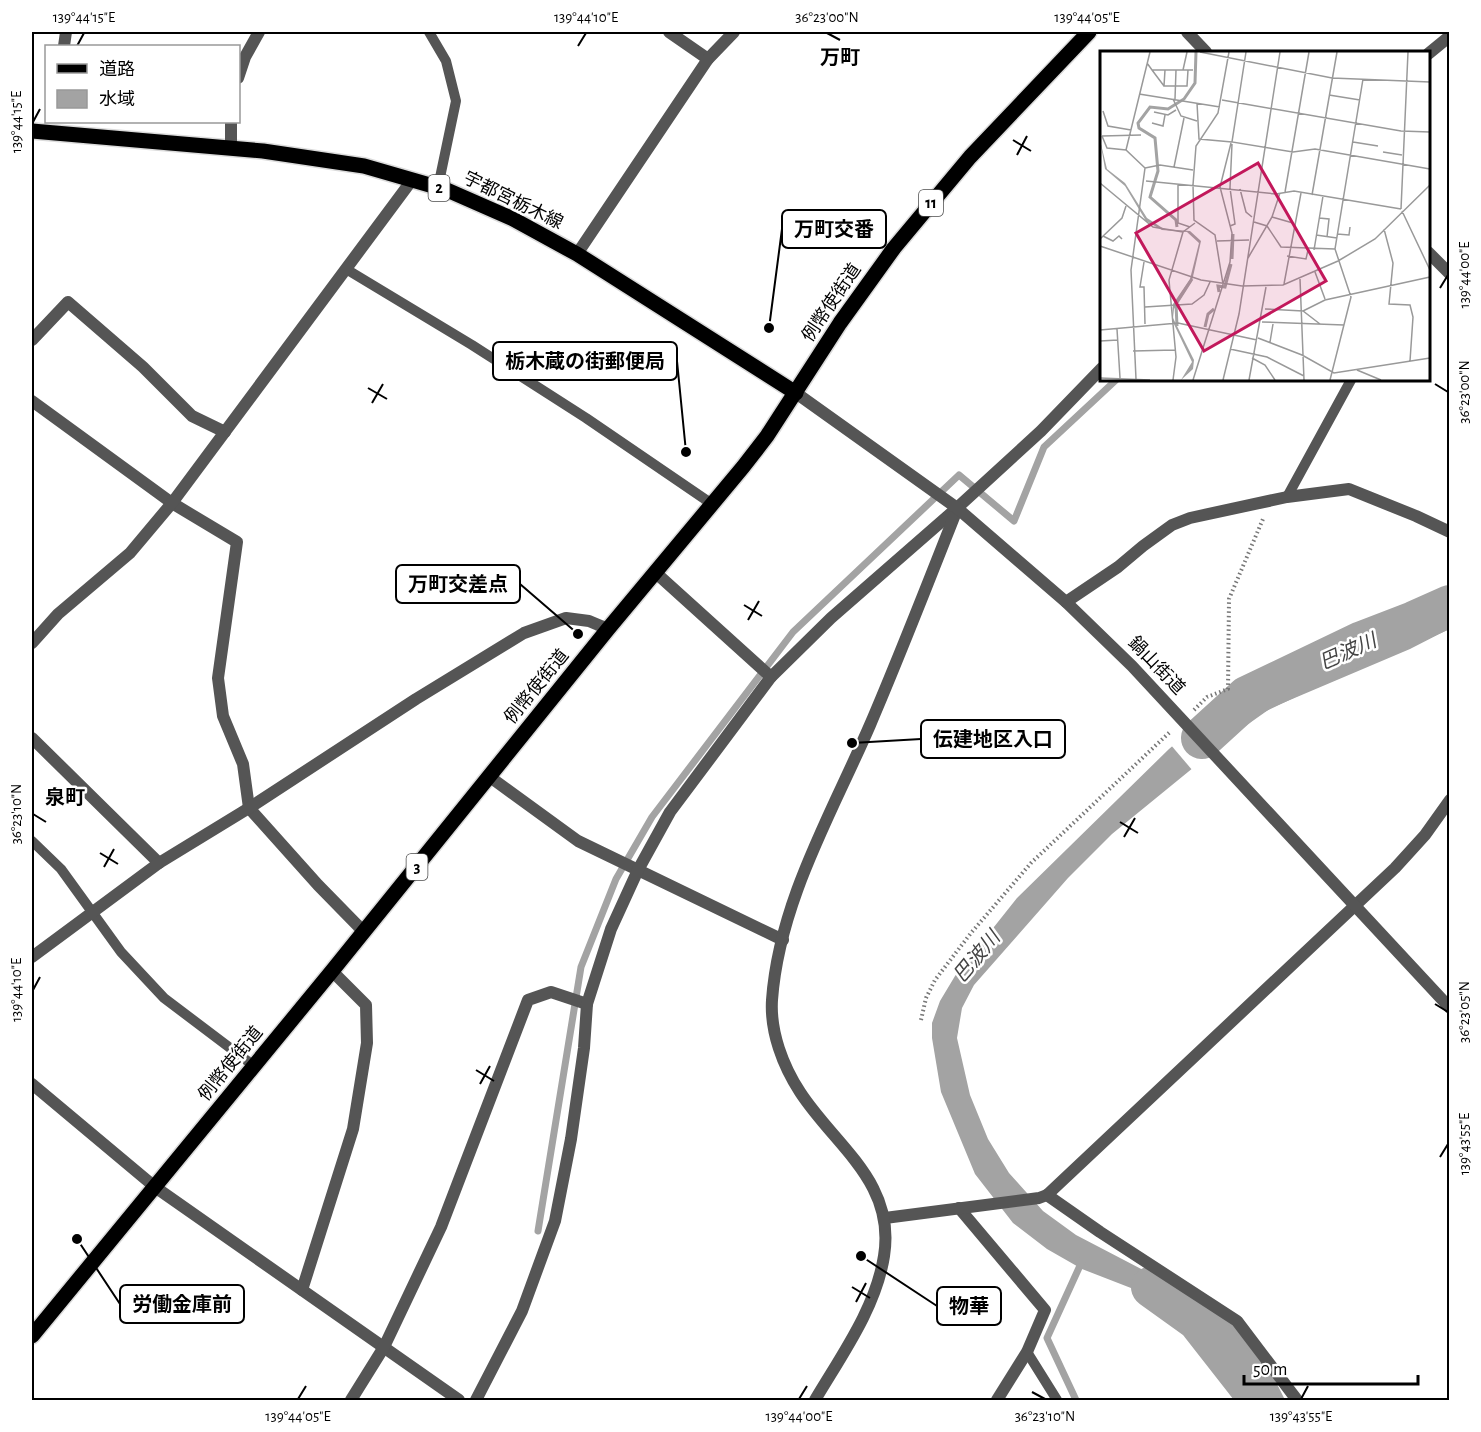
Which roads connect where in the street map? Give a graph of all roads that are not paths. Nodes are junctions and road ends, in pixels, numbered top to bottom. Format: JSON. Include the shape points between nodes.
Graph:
{"nodes":[{"id":1,"x":259,"y":32,"type":"edge"},
{"id":2,"x":429,"y":32,"type":"edge"},
{"id":3,"x":669,"y":32,"type":"edge"},
{"id":4,"x":734,"y":32,"type":"edge"},
{"id":5,"x":1089,"y":32,"type":"edge"},
{"id":6,"x":1187,"y":32,"type":"edge"},
{"id":7,"x":1449,"y":36,"type":"edge"},
{"id":8,"x":1205,"y":51,"type":"edge"},
{"id":9,"x":1430,"y":52,"type":"edge"},
{"id":10,"x":708,"y":59,"type":"junction"},
{"id":11,"x":240,"y":72,"type":"edge"},
{"id":12,"x":231,"y":123,"type":"edge"},
{"id":13,"x":56,"y":127,"type":"edge"},
{"id":14,"x":32,"y":131,"type":"edge"},
{"id":15,"x":231,"y":149,"type":"junction"},
{"id":16,"x":412,"y":180,"type":"junction"},
{"id":17,"x":438,"y":188,"type":"junction"},
{"id":18,"x":577,"y":254,"type":"junction"},
{"id":19,"x":1430,"y":254,"type":"edge"},
{"id":20,"x":346,"y":269,"type":"junction"},
{"id":21,"x":1449,"y":274,"type":"edge"},
{"id":22,"x":32,"y":340,"type":"edge"},
{"id":23,"x":1100,"y":369,"type":"edge"},
{"id":24,"x":1350,"y":381,"type":"edge"},
{"id":25,"x":796,"y":393,"type":"junction"},
{"id":26,"x":32,"y":401,"type":"edge"},
{"id":27,"x":225,"y":432,"type":"junction"},
{"id":28,"x":1287,"y":497,"type":"junction"},
{"id":29,"x":172,"y":503,"type":"junction"},
{"id":30,"x":712,"y":504,"type":"junction"},
{"id":31,"x":957,"y":508,"type":"junction"},
{"id":32,"x":1449,"y":532,"type":"edge"},
{"id":33,"x":656,"y":573,"type":"junction"},
{"id":34,"x":1066,"y":602,"type":"junction"},
{"id":35,"x":608,"y":629,"type":"junction"},
{"id":36,"x":32,"y":643,"type":"edge"},
{"id":37,"x":771,"y":677,"type":"junction"},
{"id":38,"x":32,"y":738,"type":"edge"},
{"id":39,"x":490,"y":777,"type":"junction"},
{"id":40,"x":1449,"y":800,"type":"edge"},
{"id":41,"x":249,"y":808,"type":"junction"},
{"id":42,"x":32,"y":841,"type":"edge"},
{"id":43,"x":159,"y":863,"type":"junction"},
{"id":44,"x":638,"y":870,"type":"junction"},
{"id":45,"x":1354,"y":906,"type":"junction"},
{"id":46,"x":92,"y":912,"type":"junction"},
{"id":47,"x":364,"y":932,"type":"junction"},
{"id":48,"x":783,"y":940,"type":"junction"},
{"id":49,"x":32,"y":957,"type":"edge"},
{"id":50,"x":332,"y":971,"type":"junction"},
{"id":51,"x":587,"y":1004,"type":"junction"},
{"id":52,"x":1449,"y":1008,"type":"edge"},
{"id":53,"x":254,"y":1066,"type":"junction"},
{"id":54,"x":32,"y":1084,"type":"edge"},
{"id":55,"x":155,"y":1187,"type":"junction"},
{"id":56,"x":1043,"y":1196,"type":"junction"},
{"id":57,"x":958,"y":1208,"type":"junction"},
{"id":58,"x":885,"y":1218,"type":"junction"},
{"id":59,"x":302,"y":1290,"type":"junction"},
{"id":60,"x":32,"y":1336,"type":"edge"},
{"id":61,"x":384,"y":1347,"type":"junction"},
{"id":62,"x":1027,"y":1352,"type":"junction"},
{"id":63,"x":351,"y":1401,"type":"edge"},
{"id":64,"x":459,"y":1401,"type":"edge"},
{"id":65,"x":476,"y":1401,"type":"edge"},
{"id":66,"x":815,"y":1401,"type":"edge"},
{"id":67,"x":997,"y":1401,"type":"edge"},
{"id":68,"x":1057,"y":1401,"type":"edge"},
{"id":69,"x":1297,"y":1401,"type":"edge"}],
"edges":[{"from":1,"to":11,"type":"street"},
{"from":2,"to":17,"type":"lane","via":[[446,61],[456,101]]},
{"from":3,"to":10,"type":"street"},
{"from":4,"to":10,"type":"street"},
{"from":5,"to":25,"type":"main road","name":"例幣使街道","number":"11","via":[[970,157],[902,239],[840,323]]},
{"from":6,"to":8,"type":"street"},
{"from":7,"to":9,"type":"street"},
{"from":10,"to":18,"type":"street"},
{"from":12,"to":15,"type":"street"},
{"from":13,"to":14,"type":"main road","name":"宇都宮栃木線","number":"2"},
{"from":13,"to":15,"type":"main road","name":"宇都宮栃木線","number":"2"},
{"from":15,"to":16,"type":"main road","name":"宇都宮栃木線","number":"2","via":[[364,166]]},
{"from":16,"to":17,"type":"main road","name":"宇都宮栃木線","number":"2"},
{"from":16,"to":20,"type":"street"},
{"from":17,"to":18,"type":"main road","name":"宇都宮栃木線","number":"2","via":[[513,219]]},
{"from":18,"to":25,"type":"main road","name":"宇都宮栃木線","number":"2"},
{"from":19,"to":21,"type":"street"},
{"from":20,"to":27,"type":"street"},
{"from":20,"to":30,"type":"lane","via":[[558,399]]},
{"from":22,"to":27,"type":"street","via":[[68,302],[192,416]]},
{"from":23,"to":31,"type":"street","via":[[1041,431]]},
{"from":24,"to":28,"type":"lane"},
{"from":25,"to":30,"type":"main road","name":"例幣使街道","number":"3"},
{"from":25,"to":31,"type":"street","name":"鍋山街道"},
{"from":26,"to":29,"type":"street"},
{"from":27,"to":29,"type":"street"},
{"from":28,"to":32,"type":"street","via":[[1349,489]]},
{"from":28,"to":34,"type":"street","via":[[1172,525]]},
{"from":29,"to":36,"type":"street","via":[[130,553],[58,614]]},
{"from":29,"to":41,"type":"street","via":[[237,542],[218,678],[223,716],[243,764]]},
{"from":30,"to":33,"type":"main road","name":"例幣使街道","number":"3"},
{"from":31,"to":34,"type":"street","name":"鍋山街道"},
{"from":31,"to":37,"type":"street","via":[[831,618]]},
{"from":31,"to":48,"type":"street","via":[[874,716],[796,895]]},
{"from":33,"to":35,"type":"main road","name":"例幣使街道","number":"3"},
{"from":33,"to":37,"type":"street"},
{"from":34,"to":45,"type":"street","name":"鍋山街道","via":[[1132,666]]},
{"from":35,"to":39,"type":"main road","name":"例幣使街道","number":"3"},
{"from":35,"to":41,"type":"street","via":[[566,618],[524,633]]},
{"from":37,"to":44,"type":"street","via":[[670,812]]},
{"from":38,"to":43,"type":"street"},
{"from":39,"to":44,"type":"street","via":[[578,841]]},
{"from":39,"to":47,"type":"main road","name":"例幣使街道","number":"3"},
{"from":40,"to":45,"type":"street","via":[[1425,835]]},
{"from":41,"to":43,"type":"street"},
{"from":41,"to":47,"type":"street"},
{"from":42,"to":46,"type":"lane","via":[[61,868]]},
{"from":43,"to":46,"type":"street"},
{"from":44,"to":48,"type":"street"},
{"from":44,"to":51,"type":"street","via":[[611,929]]},
{"from":45,"to":52,"type":"street","name":"鍋山街道"},
{"from":45,"to":56,"type":"street"},
{"from":46,"to":49,"type":"street"},
{"from":46,"to":53,"type":"lane","via":[[121,952],[164,998]]},
{"from":47,"to":50,"type":"main road","name":"例幣使街道","number":"3"},
{"from":48,"to":58,"type":"street","via":[[772,1002],[774,1028],[784,1061],[801,1093],[870,1181]]},
{"from":50,"to":53,"type":"main road","name":"例幣使街道","number":"3"},
{"from":50,"to":59,"type":"street","via":[[366,1005],[367,1043],[353,1129]]},
{"from":51,"to":61,"type":"street","via":[[551,992],[528,1000],[441,1227]]},
{"from":51,"to":65,"type":"street","via":[[571,1139],[555,1221],[522,1311]]},
{"from":53,"to":55,"type":"main road","name":"例幣使街道","number":"3"},
{"from":54,"to":55,"type":"street"},
{"from":55,"to":59,"type":"street"},
{"from":55,"to":60,"type":"main road","name":"例幣使街道","number":"3"},
{"from":56,"to":57,"type":"street"},
{"from":56,"to":69,"type":"street","via":[[1237,1321]]},
{"from":57,"to":58,"type":"street"},
{"from":57,"to":62,"type":"street","via":[[1045,1310]]},
{"from":58,"to":66,"type":"street","via":[[884,1255],[873,1296]]},
{"from":59,"to":61,"type":"street"},
{"from":61,"to":63,"type":"street"},
{"from":61,"to":64,"type":"street"},
{"from":62,"to":67,"type":"street"},
{"from":62,"to":68,"type":"lane"}]}
